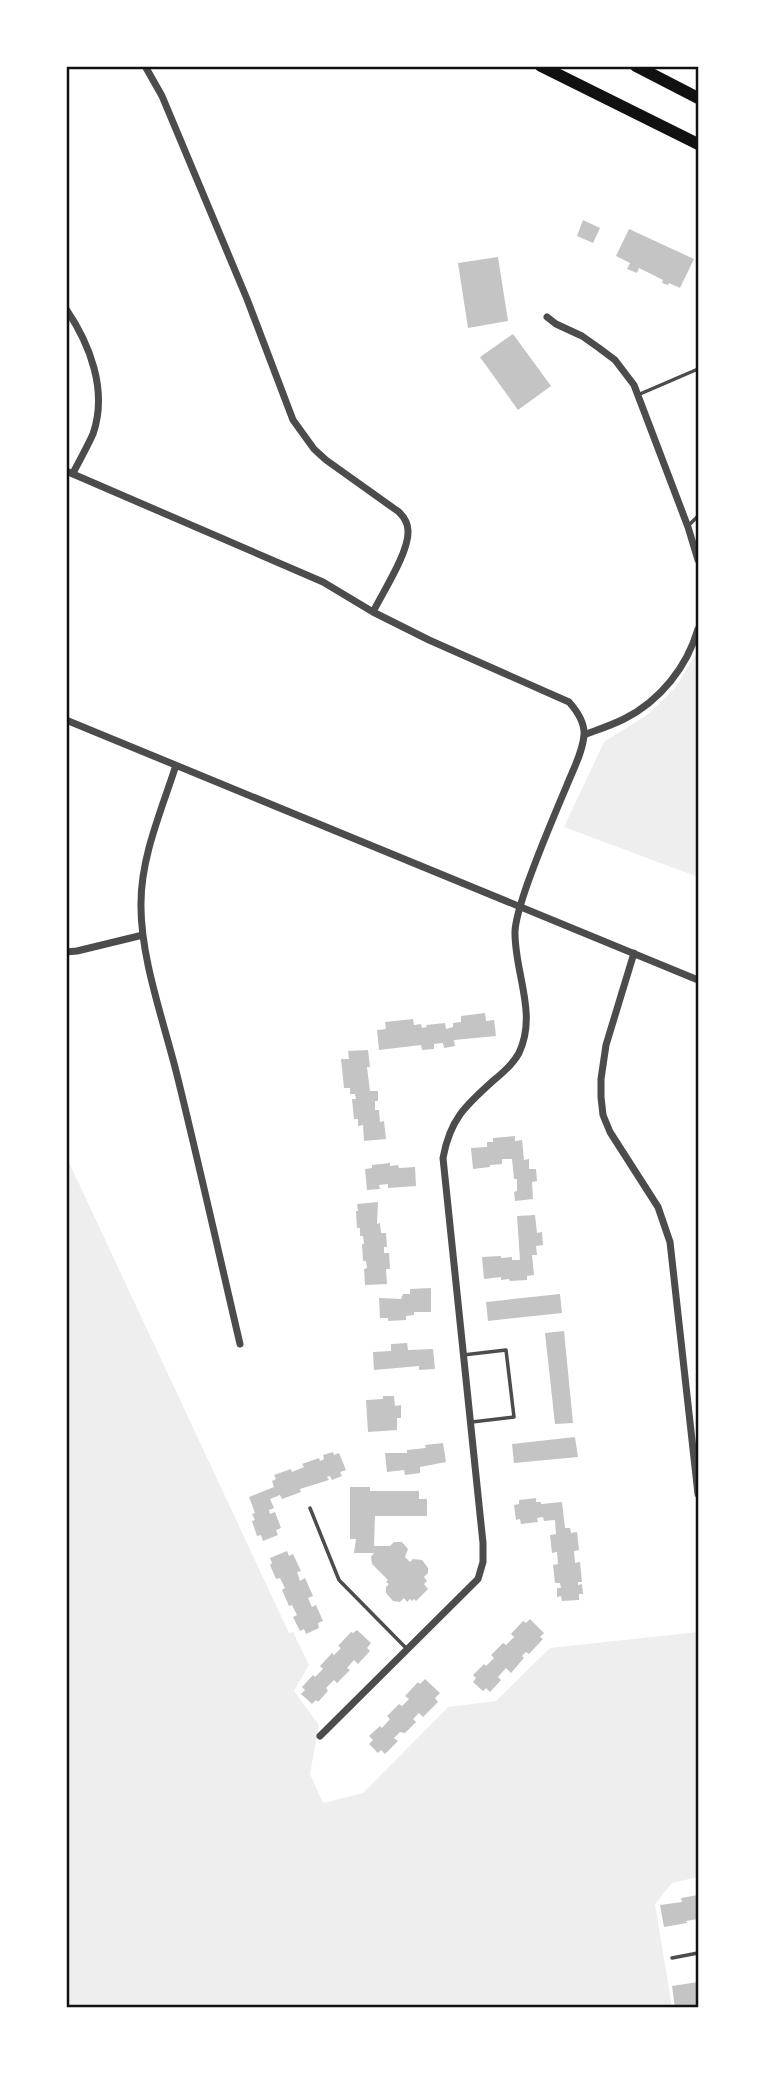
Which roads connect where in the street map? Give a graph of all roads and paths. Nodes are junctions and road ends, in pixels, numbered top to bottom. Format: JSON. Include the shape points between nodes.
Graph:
{"nodes":[{"id":1,"x":145,"y":66,"type":"edge"},
{"id":2,"x":541,"y":66,"type":"edge"},
{"id":3,"x":636,"y":66,"type":"edge"},
{"id":4,"x":698,"y":97,"type":"edge"},
{"id":5,"x":698,"y":144,"type":"edge"},
{"id":6,"x":66,"y":309,"type":"edge"},
{"id":7,"x":547,"y":317,"type":"dead end"},
{"id":8,"x":698,"y":369,"type":"edge"},
{"id":9,"x":638,"y":395,"type":"junction"},
{"id":10,"x":70,"y":472,"type":"edge"},
{"id":11,"x":698,"y":516,"type":"edge"},
{"id":12,"x":688,"y":527,"type":"junction"},
{"id":13,"x":698,"y":560,"type":"edge"},
{"id":14,"x":373,"y":612,"type":"junction"},
{"id":15,"x":698,"y":629,"type":"edge"},
{"id":16,"x":66,"y":720,"type":"edge"},
{"id":17,"x":584,"y":735,"type":"junction"},
{"id":18,"x":176,"y":765,"type":"junction"},
{"id":19,"x":520,"y":905,"type":"junction"},
{"id":20,"x":144,"y":935,"type":"junction"},
{"id":21,"x":66,"y":952,"type":"edge"},
{"id":22,"x":634,"y":953,"type":"junction"},
{"id":23,"x":698,"y":980,"type":"edge"},
{"id":24,"x":240,"y":1344,"type":"dead end"},
{"id":25,"x":463,"y":1355,"type":"junction"},
{"id":26,"x":470,"y":1422,"type":"junction"},
{"id":27,"x":698,"y":1494,"type":"edge"},
{"id":28,"x":310,"y":1508,"type":"dead end"},
{"id":29,"x":407,"y":1650,"type":"junction"},
{"id":30,"x":320,"y":1736,"type":"dead end"},
{"id":31,"x":698,"y":1953,"type":"edge"},
{"id":32,"x":672,"y":1958,"type":"dead end"}],
"edges":[{"from":1,"to":14,"type":"street","via":[[162,96],[247,299],[293,420],[326,460],[406,520],[405,548]]},
{"from":2,"to":5,"type":"highway"},
{"from":3,"to":4,"type":"highway"},
{"from":6,"to":10,"type":"street","via":[[85,342],[99,397],[93,432]]},
{"from":7,"to":9,"type":"street","via":[[615,360]]},
{"from":8,"to":9,"type":"lane"},
{"from":9,"to":12,"type":"street"},
{"from":10,"to":14,"type":"street","via":[[323,582]]},
{"from":11,"to":12,"type":"lane"},
{"from":12,"to":13,"type":"street"},
{"from":14,"to":17,"type":"street","via":[[569,702],[577,710]]},
{"from":15,"to":17,"type":"street","via":[[678,673],[649,703]]},
{"from":16,"to":18,"type":"street"},
{"from":17,"to":19,"type":"street"},
{"from":18,"to":19,"type":"street"},
{"from":18,"to":20,"type":"street","via":[[145,868]]},
{"from":19,"to":22,"type":"street"},
{"from":19,"to":25,"type":"street","via":[[515,929],[526,1008],[525,1036],[511,1066],[459,1114],[443,1158]]},
{"from":20,"to":21,"type":"street"},
{"from":20,"to":24,"type":"street"},
{"from":22,"to":23,"type":"street"},
{"from":22,"to":27,"type":"street","via":[[606,1045],[601,1079],[603,1115],[658,1207],[670,1242]]},
{"from":25,"to":26,"type":"street"},
{"from":25,"to":26,"type":"lane","via":[[506,1350],[514,1417]]},
{"from":26,"to":29,"type":"street","via":[[483,1562],[478,1579]]},
{"from":28,"to":29,"type":"lane","via":[[339,1580]]},
{"from":29,"to":30,"type":"street"},
{"from":31,"to":32,"type":"lane"}]}
